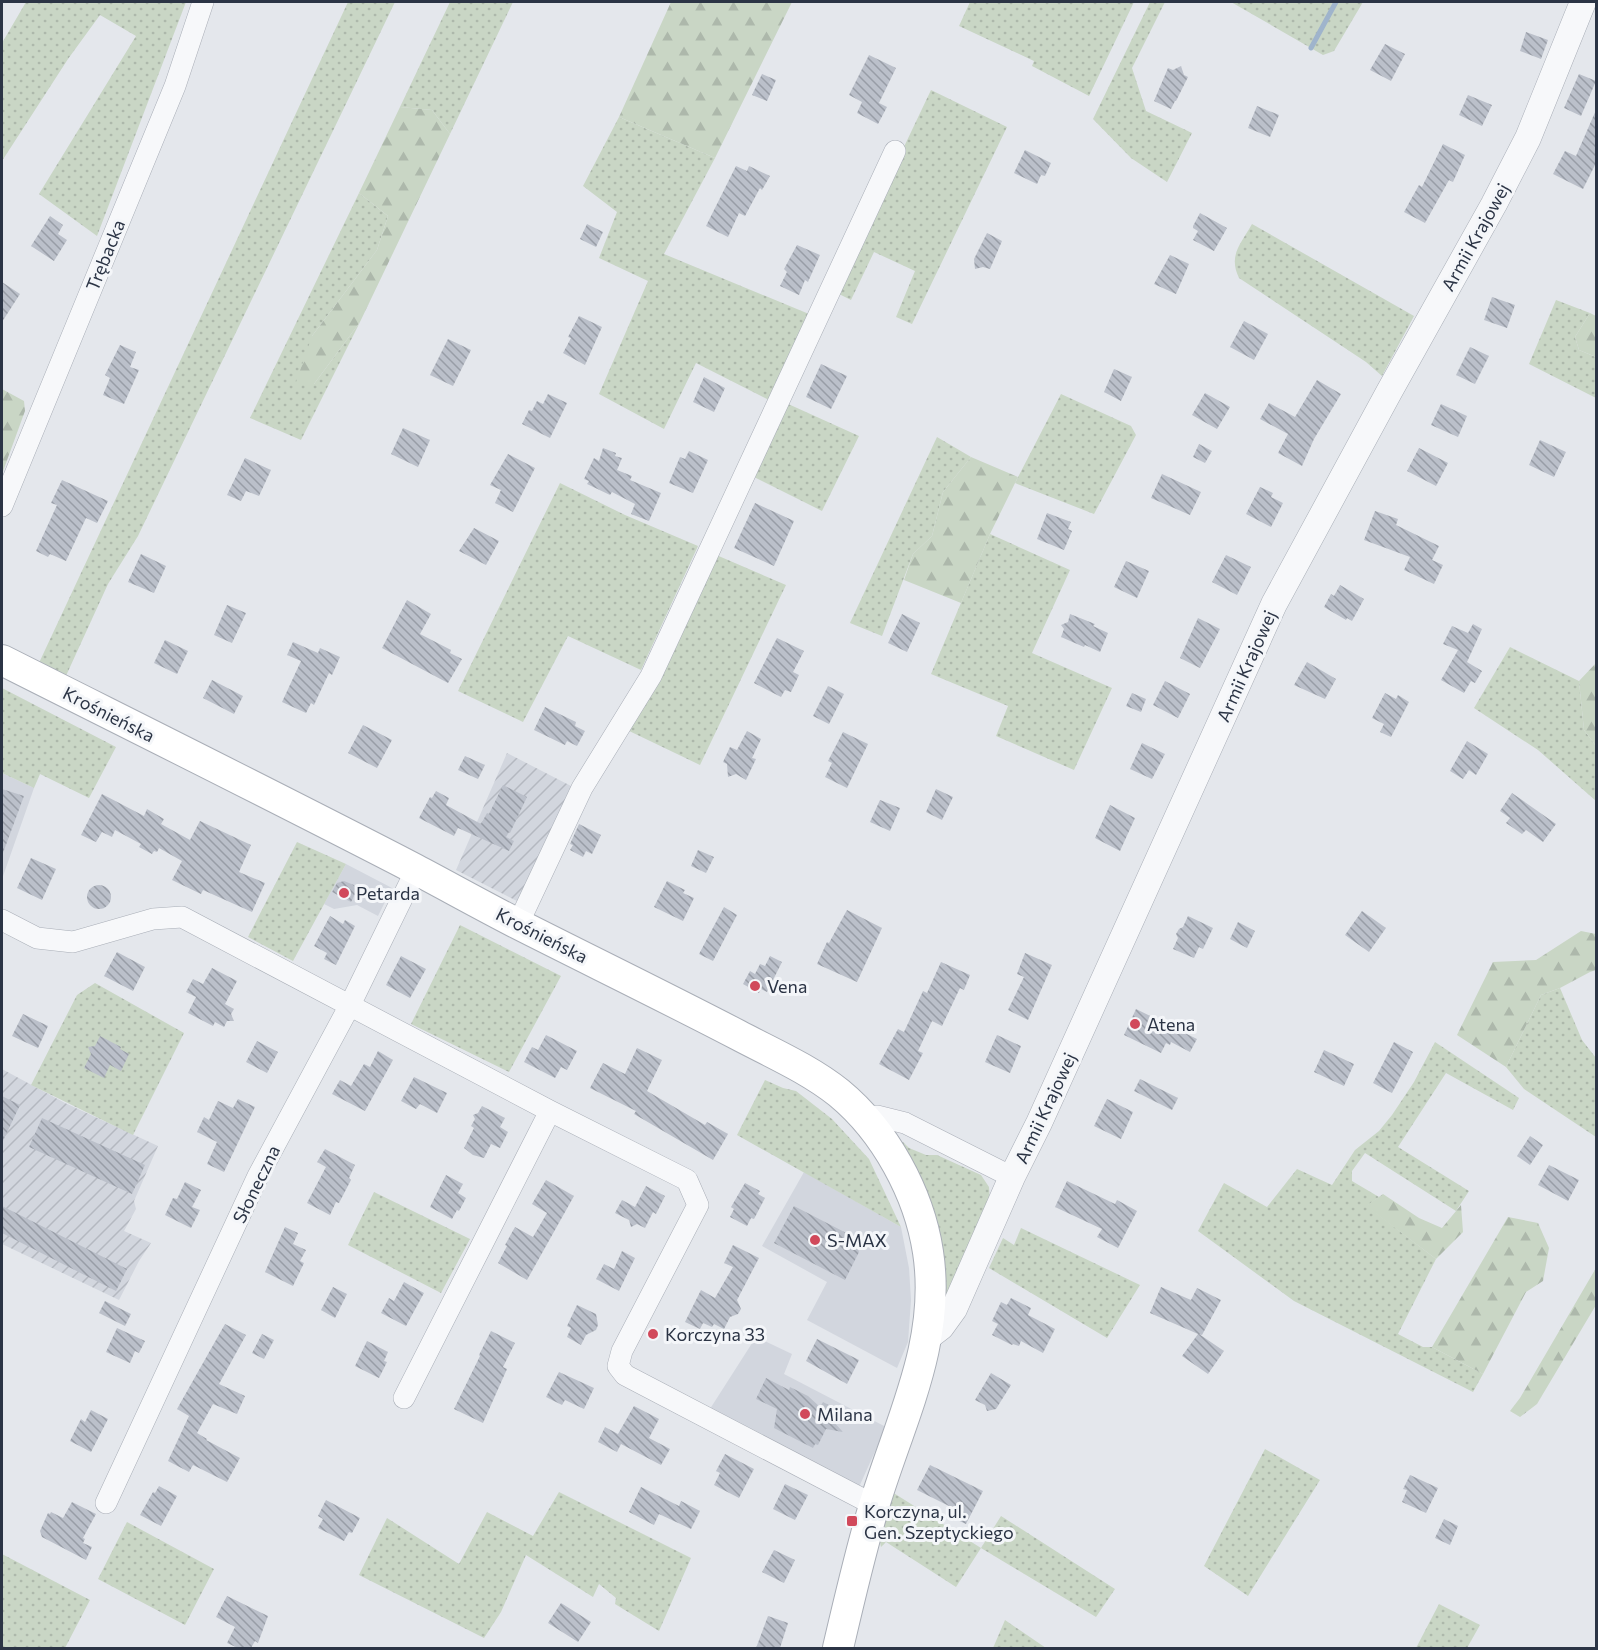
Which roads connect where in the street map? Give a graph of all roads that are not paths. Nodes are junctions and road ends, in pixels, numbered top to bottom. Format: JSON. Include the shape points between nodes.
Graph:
{"nodes":[{"id":1,"x":203,"y":2,"type":"edge"},
{"id":2,"x":1583,"y":2,"type":"edge"},
{"id":3,"x":895,"y":151,"type":"dead end"},
{"id":4,"x":2,"y":506,"type":"edge"},
{"id":5,"x":2,"y":660,"type":"edge"},
{"id":6,"x":416,"y":870,"type":"junction"},
{"id":7,"x":2,"y":920,"type":"edge"},
{"id":8,"x":518,"y":924,"type":"junction"},
{"id":9,"x":350,"y":1005,"type":"junction"},
{"id":10,"x":550,"y":1111,"type":"junction"},
{"id":11,"x":864,"y":1119,"type":"junction"},
{"id":12,"x":1012,"y":1177,"type":"junction"},
{"id":13,"x":928,"y":1337,"type":"junction"},
{"id":14,"x":404,"y":1398,"type":"dead end"},
{"id":15,"x":106,"y":1503,"type":"dead end"},
{"id":16,"x":874,"y":1505,"type":"junction"},
{"id":17,"x":838,"y":1648,"type":"edge"}],
"edges":[{"from":1,"to":4,"type":"street","name":"Trębacka","via":[[175,86]]},
{"from":2,"to":12,"type":"street","name":"Armii Krajowej","via":[[1528,138],[1274,604]]},
{"from":3,"to":8,"type":"street","via":[[651,676],[582,788]]},
{"from":5,"to":6,"type":"main road","name":"Krośnieńska"},
{"from":6,"to":8,"type":"main road","name":"Krośnieńska"},
{"from":6,"to":9,"type":"street","name":"Słoneczna"},
{"from":7,"to":9,"type":"street","via":[[37,938],[73,942],[153,919],[182,916]]},
{"from":8,"to":11,"type":"main road","name":"Krośnieńska","via":[[813,1075]]},
{"from":9,"to":10,"type":"street"},
{"from":9,"to":15,"type":"street","name":"Słoneczna","via":[[258,1176]]},
{"from":10,"to":14,"type":"street"},
{"from":10,"to":16,"type":"street","via":[[687,1180],[698,1205],[622,1352],[618,1366],[625,1375]]},
{"from":11,"to":12,"type":"street","via":[[877,1116],[905,1123]]},
{"from":11,"to":13,"type":"main road","name":"Krośnieńska","via":[[896,1164],[924,1231],[930,1277]]},
{"from":12,"to":13,"type":"street","name":"Armii Krajowej","via":[[954,1310]]},
{"from":13,"to":16,"type":"main road","name":"Krośnieńska","via":[[920,1372]]},
{"from":16,"to":17,"type":"main road","name":"Krośnieńska"}]}
